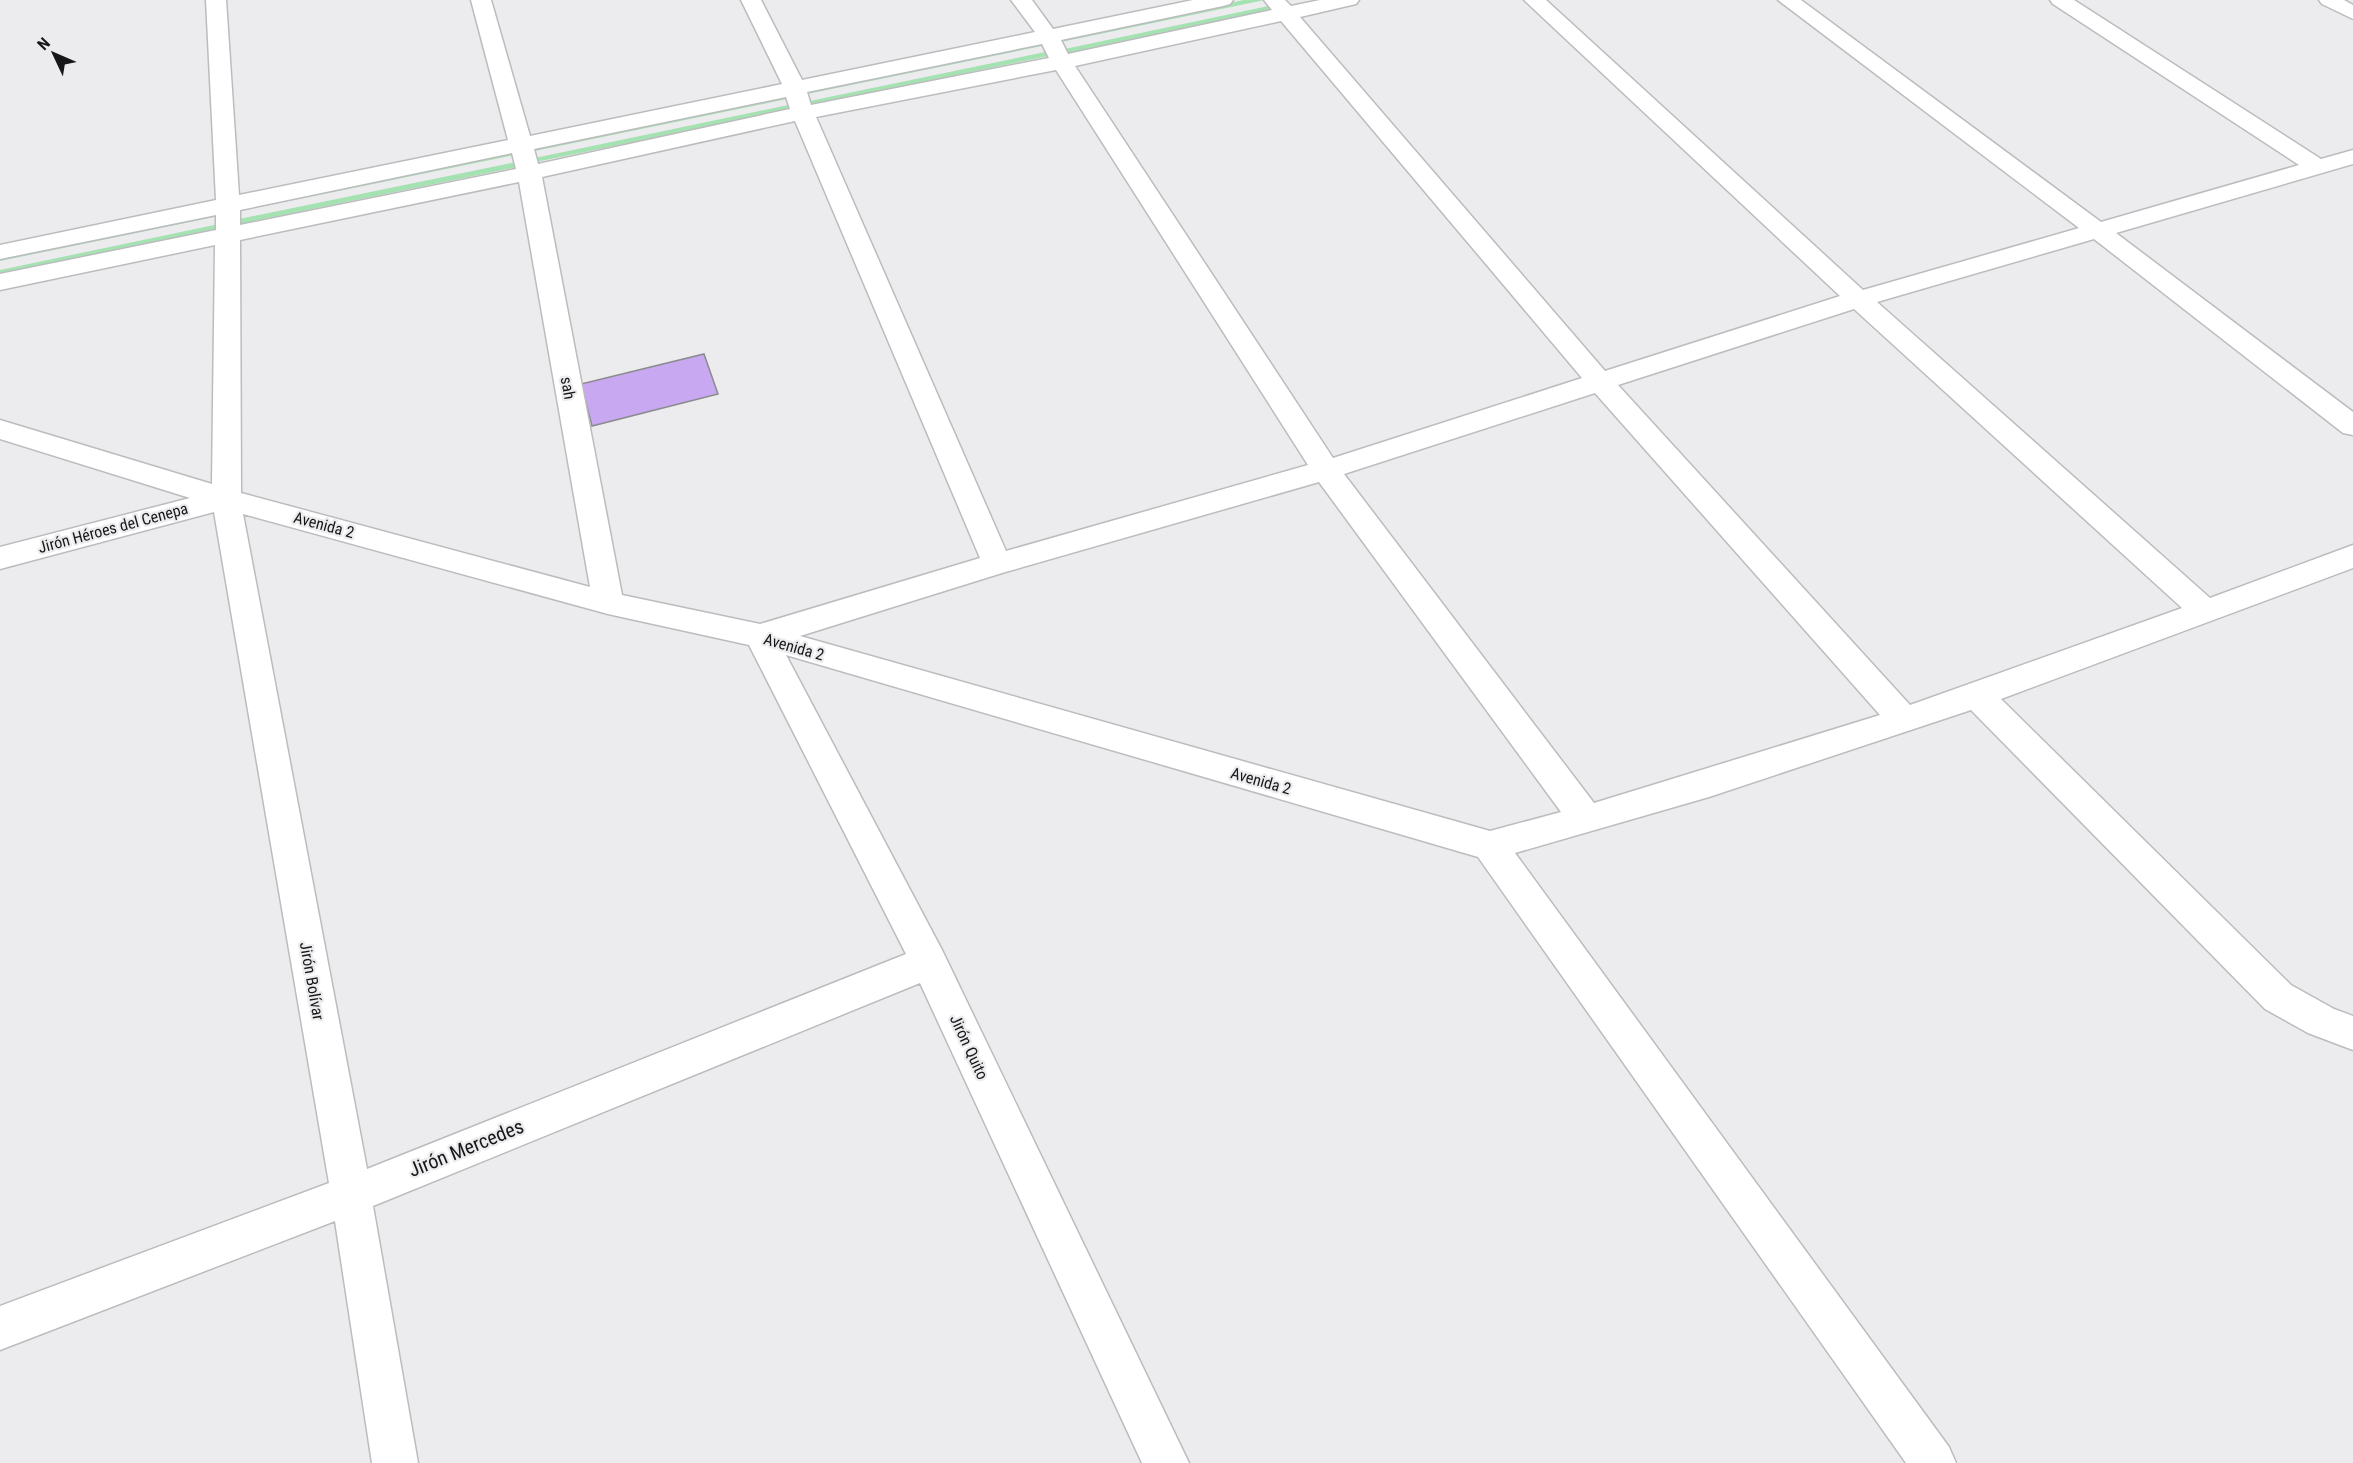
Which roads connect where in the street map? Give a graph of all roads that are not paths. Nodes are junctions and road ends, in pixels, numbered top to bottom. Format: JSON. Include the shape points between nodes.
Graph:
{"nodes":[{"id":1,"x":216,"y":0,"type":"edge"},
{"id":2,"x":481,"y":0,"type":"edge"},
{"id":3,"x":751,"y":0,"type":"edge"},
{"id":4,"x":1021,"y":0,"type":"edge"},
{"id":5,"x":1223,"y":0,"type":"edge"},
{"id":6,"x":1349,"y":0,"type":"edge"},
{"id":7,"x":1534,"y":0,"type":"edge"},
{"id":8,"x":1788,"y":0,"type":"edge"},
{"id":9,"x":2060,"y":0,"type":"edge"},
{"id":10,"x":2330,"y":0,"type":"edge"},
{"id":11,"x":1278,"y":7,"type":"edge"},
{"id":12,"x":2353,"y":13,"type":"edge"},
{"id":13,"x":1048,"y":36,"type":"junction"},
{"id":14,"x":1062,"y":62,"type":"junction"},
{"id":15,"x":799,"y":101,"type":"junction"},
{"id":16,"x":523,"y":146,"type":"junction"},
{"id":17,"x":2353,"y":156,"type":"edge"},
{"id":18,"x":2316,"y":166,"type":"junction"},
{"id":19,"x":529,"y":173,"type":"junction"},
{"id":20,"x":228,"y":206,"type":"junction"},
{"id":21,"x":2097,"y":230,"type":"junction"},
{"id":22,"x":226,"y":236,"type":"junction"},
{"id":23,"x":0,"y":252,"type":"edge"},
{"id":24,"x":0,"y":282,"type":"edge"},
{"id":25,"x":1858,"y":299,"type":"junction"},
{"id":26,"x":1599,"y":381,"type":"junction"},
{"id":27,"x":2353,"y":426,"type":"edge"},
{"id":28,"x":0,"y":429,"type":"edge"},
{"id":29,"x":1326,"y":470,"type":"junction"},
{"id":30,"x":226,"y":499,"type":"junction"},
{"id":31,"x":2353,"y":556,"type":"edge"},
{"id":32,"x":0,"y":558,"type":"edge"},
{"id":33,"x":997,"y":564,"type":"junction"},
{"id":34,"x":608,"y":603,"type":"junction"},
{"id":35,"x":2206,"y":612,"type":"junction"},
{"id":36,"x":760,"y":636,"type":"junction"},
{"id":37,"x":1977,"y":694,"type":"junction"},
{"id":38,"x":1904,"y":720,"type":"junction"},
{"id":39,"x":1587,"y":820,"type":"junction"},
{"id":40,"x":1490,"y":846,"type":"junction"},
{"id":41,"x":929,"y":962,"type":"junction"},
{"id":42,"x":2353,"y":1033,"type":"edge"},
{"id":43,"x":351,"y":1195,"type":"junction"},
{"id":44,"x":0,"y":1328,"type":"edge"},
{"id":45,"x":395,"y":1463,"type":"edge"},
{"id":46,"x":1166,"y":1463,"type":"edge"},
{"id":47,"x":1933,"y":1463,"type":"edge"}],
"edges":[{"from":1,"to":20,"type":"street","name":"Jirón Bolívar"},
{"from":2,"to":16,"type":"street","name":"sah"},
{"from":3,"to":15,"type":"street"},
{"from":4,"to":13,"type":"street"},
{"from":5,"to":13,"type":"street"},
{"from":6,"to":11,"type":"street"},
{"from":7,"to":25,"type":"street"},
{"from":8,"to":21,"type":"street"},
{"from":9,"to":18,"type":"street"},
{"from":10,"to":12,"type":"street"},
{"from":11,"to":14,"type":"street"},
{"from":11,"to":26,"type":"street"},
{"from":13,"to":14,"type":"street"},
{"from":13,"to":15,"type":"street"},
{"from":14,"to":15,"type":"street"},
{"from":14,"to":29,"type":"street"},
{"from":15,"to":16,"type":"street"},
{"from":15,"to":19,"type":"street"},
{"from":15,"to":33,"type":"street"},
{"from":16,"to":19,"type":"street","name":"sah"},
{"from":16,"to":20,"type":"street"},
{"from":17,"to":18,"type":"street"},
{"from":18,"to":21,"type":"street"},
{"from":19,"to":22,"type":"street"},
{"from":19,"to":34,"type":"street","name":"sah"},
{"from":20,"to":22,"type":"street","name":"Jirón Bolívar"},
{"from":20,"to":23,"type":"street"},
{"from":21,"to":25,"type":"street"},
{"from":21,"to":27,"type":"street"},
{"from":22,"to":24,"type":"street"},
{"from":22,"to":30,"type":"street","name":"Jirón Bolívar"},
{"from":25,"to":26,"type":"street"},
{"from":25,"to":35,"type":"street"},
{"from":26,"to":29,"type":"street"},
{"from":26,"to":38,"type":"street"},
{"from":28,"to":30,"type":"street","name":"Avenida 2"},
{"from":29,"to":33,"type":"street"},
{"from":29,"to":39,"type":"street"},
{"from":30,"to":32,"type":"street","name":"Jirón Héroes del Cenepa"},
{"from":30,"to":34,"type":"street","name":"Avenida 2"},
{"from":30,"to":43,"type":"street","name":"Jirón Bolívar"},
{"from":31,"to":35,"type":"street"},
{"from":33,"to":36,"type":"street"},
{"from":34,"to":36,"type":"street","name":"Avenida 2"},
{"from":35,"to":37,"type":"street"},
{"from":36,"to":40,"type":"street","name":"Avenida 2"},
{"from":36,"to":41,"type":"street","name":"Jirón Quito"},
{"from":37,"to":38,"type":"street"},
{"from":37,"to":42,"type":"street","via":[[2278,996],[2321,1021]]},
{"from":38,"to":39,"type":"street"},
{"from":39,"to":40,"type":"street"},
{"from":40,"to":47,"type":"street"},
{"from":41,"to":43,"type":"street","name":"Jirón Mercedes"},
{"from":41,"to":46,"type":"street","name":"Jirón Quito"},
{"from":43,"to":44,"type":"street","name":"Jirón Mercedes"},
{"from":43,"to":45,"type":"street","name":"Jirón Bolívar"}]}
